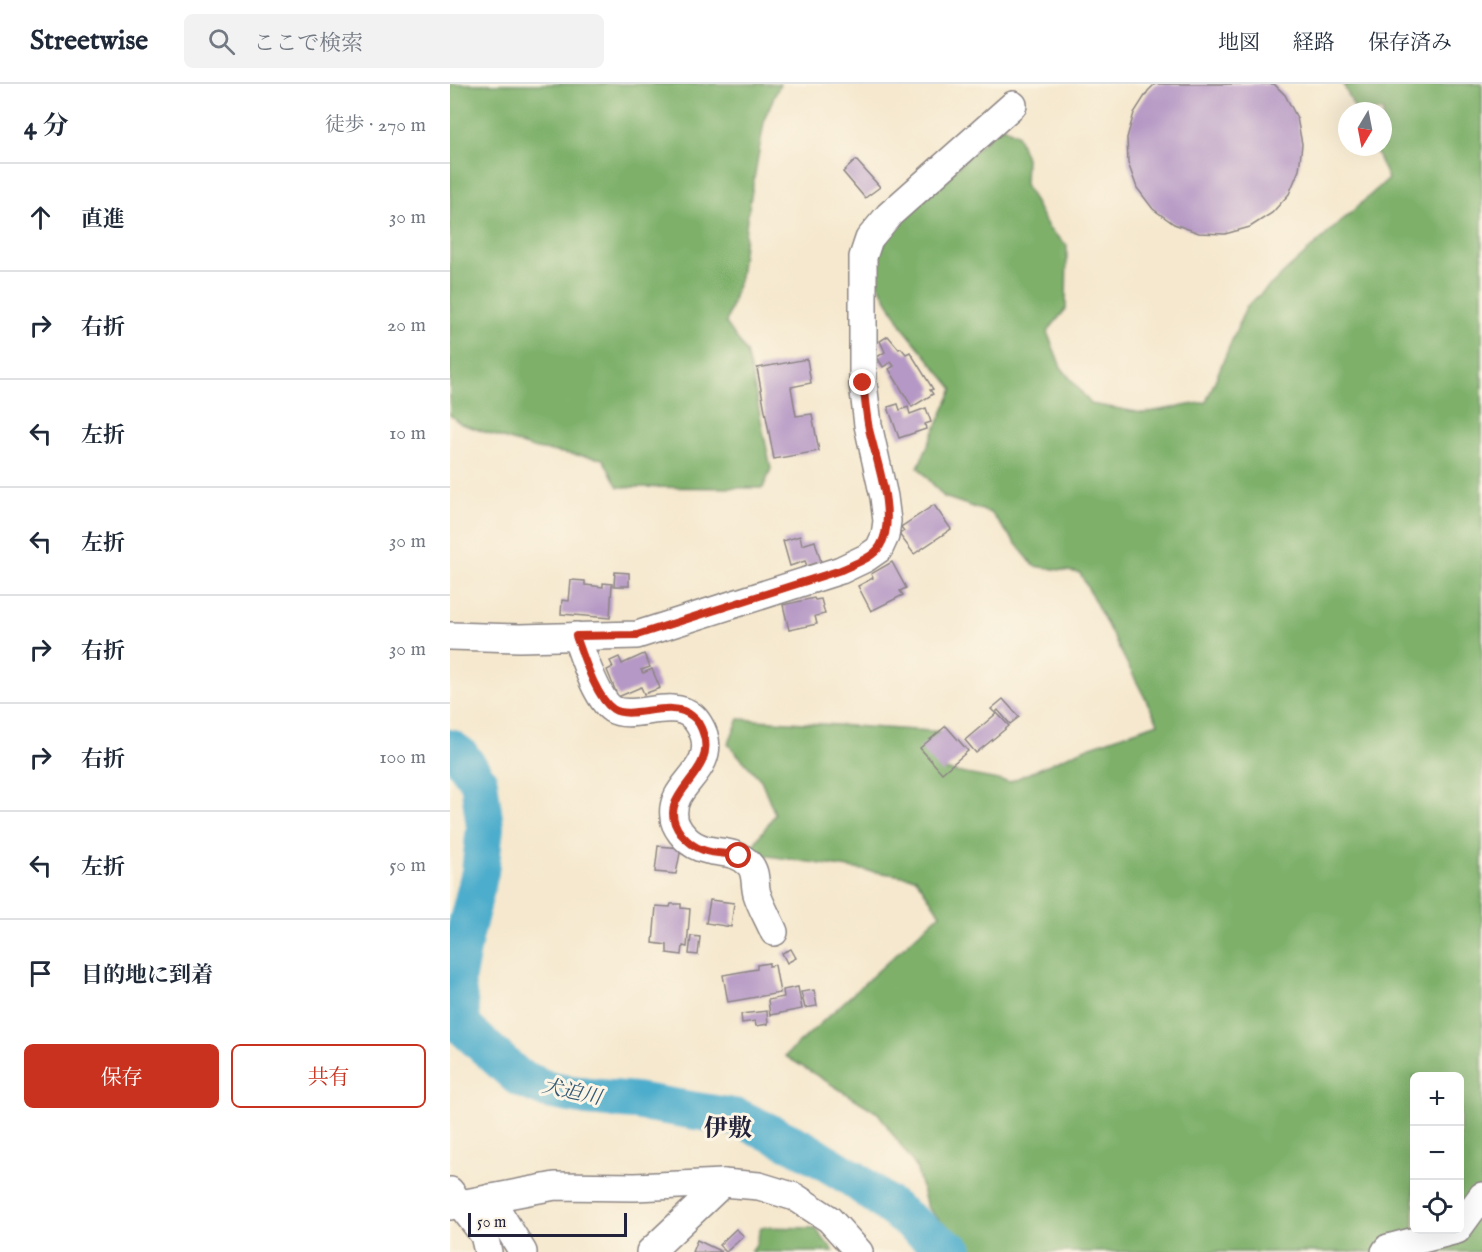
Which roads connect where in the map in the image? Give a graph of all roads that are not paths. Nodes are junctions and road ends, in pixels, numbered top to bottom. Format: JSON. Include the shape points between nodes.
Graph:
{"nodes":[{"id":1,"x":1013,"y":105,"type":"dead end"},
{"id":2,"x":450,"y":636,"type":"edge"},
{"id":3,"x":576,"y":636,"type":"junction"},
{"id":4,"x":774,"y":932,"type":"dead end"},
{"id":5,"x":723,"y":1183,"type":"junction"},
{"id":6,"x":1482,"y":1196,"type":"edge"},
{"id":7,"x":489,"y":1198,"type":"junction"},
{"id":8,"x":454,"y":1200,"type":"edge"},
{"id":9,"x":1464,"y":1220,"type":"edge"},
{"id":10,"x":1437,"y":1234,"type":"edge"},
{"id":11,"x":489,"y":1252,"type":"edge"},
{"id":12,"x":523,"y":1252,"type":"edge"},
{"id":13,"x":650,"y":1252,"type":"edge"},
{"id":14,"x":859,"y":1252,"type":"edge"},
{"id":15,"x":1385,"y":1252,"type":"edge"}],
"edges":[{"from":1,"to":3,"type":"street","via":[[888,215],[869,239],[863,257],[863,383],[887,520],[879,549],[841,570],[637,635]]},
{"from":2,"to":3,"type":"street"},
{"from":3,"to":4,"type":"street","via":[[600,694],[612,709],[676,709],[692,715],[702,729],[705,755],[675,803],[674,817],[689,843],[702,850],[739,856],[750,865],[757,894]]},
{"from":5,"to":7,"type":"street","via":[[555,1186]]},
{"from":5,"to":13,"type":"street"},
{"from":5,"to":14,"type":"street","via":[[759,1186],[795,1197],[829,1219]]},
{"from":6,"to":9,"type":"street"},
{"from":7,"to":8,"type":"street"},
{"from":7,"to":12,"type":"street"},
{"from":8,"to":11,"type":"street","via":[[484,1234]]},
{"from":10,"to":15,"type":"street"}]}
